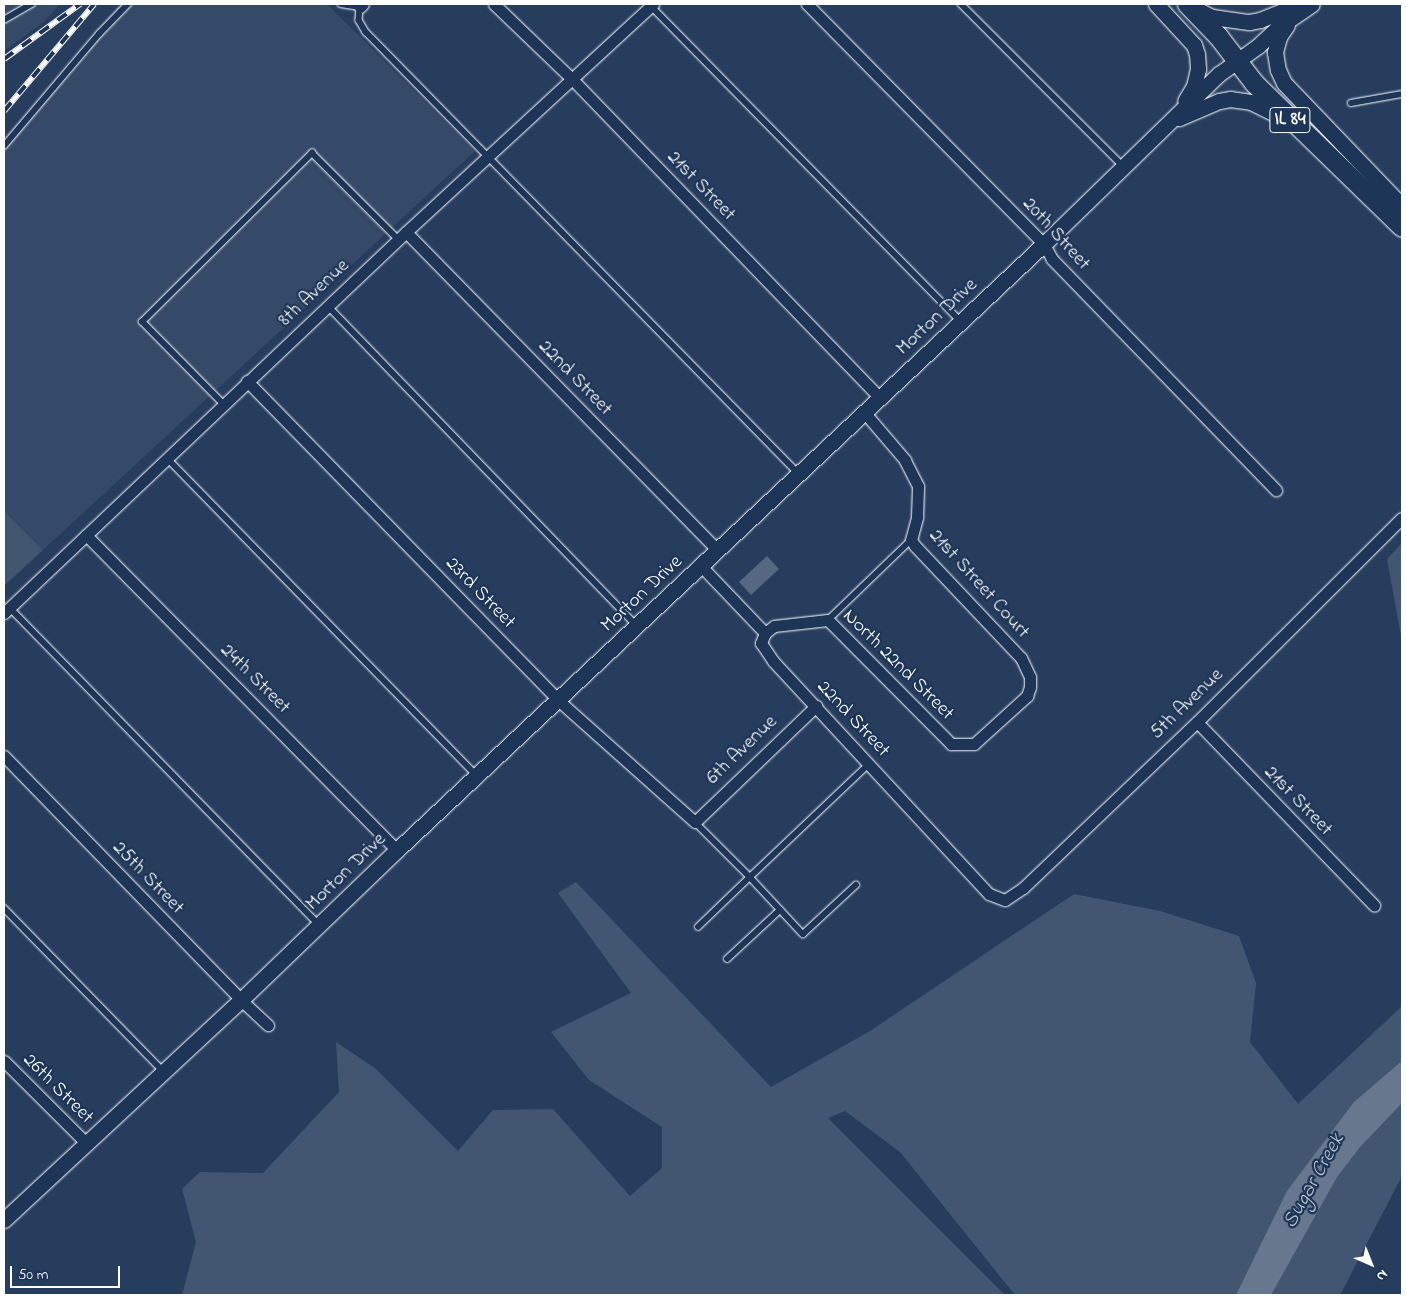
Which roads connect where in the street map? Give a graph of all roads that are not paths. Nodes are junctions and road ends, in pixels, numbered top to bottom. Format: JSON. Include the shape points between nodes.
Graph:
{"nodes":[{"id":1,"x":32,"y":4,"type":"edge"},
{"id":2,"x":128,"y":4,"type":"edge"},
{"id":3,"x":341,"y":4,"type":"edge"},
{"id":4,"x":494,"y":4,"type":"edge"},
{"id":5,"x":651,"y":4,"type":"edge"},
{"id":6,"x":806,"y":4,"type":"edge"},
{"id":7,"x":961,"y":4,"type":"edge"},
{"id":8,"x":1156,"y":4,"type":"edge"},
{"id":9,"x":1187,"y":4,"type":"edge"},
{"id":10,"x":1312,"y":4,"type":"edge"},
{"id":11,"x":362,"y":5,"type":"edge"},
{"id":12,"x":1297,"y":10,"type":"edge"},
{"id":13,"x":4,"y":20,"type":"edge"},
{"id":14,"x":1238,"y":62,"type":"junction"},
{"id":15,"x":572,"y":79,"type":"junction"},
{"id":16,"x":1402,"y":94,"type":"edge"},
{"id":17,"x":1351,"y":103,"type":"dead end"},
{"id":18,"x":1173,"y":119,"type":"junction"},
{"id":19,"x":1293,"y":123,"type":"junction"},
{"id":20,"x":4,"y":146,"type":"edge"},
{"id":21,"x":488,"y":156,"type":"junction"},
{"id":22,"x":1124,"y":167,"type":"junction"},
{"id":23,"x":1402,"y":206,"type":"edge"},
{"id":24,"x":1402,"y":227,"type":"edge"},
{"id":25,"x":402,"y":236,"type":"junction"},
{"id":26,"x":1044,"y":244,"type":"junction"},
{"id":27,"x":328,"y":306,"type":"junction"},
{"id":28,"x":961,"y":322,"type":"junction"},
{"id":29,"x":247,"y":381,"type":"junction"},
{"id":30,"x":880,"y":398,"type":"junction"},
{"id":31,"x":223,"y":404,"type":"junction"},
{"id":32,"x":864,"y":412,"type":"junction"},
{"id":33,"x":167,"y":458,"type":"junction"},
{"id":34,"x":799,"y":474,"type":"junction"},
{"id":35,"x":1276,"y":490,"type":"dead end"},
{"id":36,"x":1402,"y":518,"type":"edge"},
{"id":37,"x":86,"y":535,"type":"junction"},
{"id":38,"x":912,"y":540,"type":"junction"},
{"id":39,"x":718,"y":550,"type":"junction"},
{"id":40,"x":702,"y":566,"type":"junction"},
{"id":41,"x":7,"y":611,"type":"edge"},
{"id":42,"x":828,"y":620,"type":"junction"},
{"id":43,"x":636,"y":625,"type":"junction"},
{"id":44,"x":765,"y":633,"type":"junction"},
{"id":45,"x":558,"y":700,"type":"junction"},
{"id":46,"x":816,"y":706,"type":"junction"},
{"id":47,"x":1198,"y":722,"type":"junction"},
{"id":48,"x":998,"y":724,"type":"joint"},
{"id":49,"x":4,"y":756,"type":"edge"},
{"id":50,"x":869,"y":764,"type":"junction"},
{"id":51,"x":476,"y":775,"type":"junction"},
{"id":52,"x":695,"y":822,"type":"junction"},
{"id":53,"x":397,"y":850,"type":"junction"},
{"id":54,"x":750,"y":877,"type":"junction"},
{"id":55,"x":856,"y":885,"type":"dead end"},
{"id":56,"x":989,"y":894,"type":"joint"},
{"id":57,"x":1374,"y":905,"type":"dead end"},
{"id":58,"x":4,"y":908,"type":"edge"},
{"id":59,"x":780,"y":910,"type":"junction"},
{"id":60,"x":319,"y":926,"type":"junction"},
{"id":61,"x":698,"y":927,"type":"dead end"},
{"id":62,"x":727,"y":959,"type":"dead end"},
{"id":63,"x":241,"y":1000,"type":"junction"},
{"id":64,"x":268,"y":1025,"type":"dead end"},
{"id":65,"x":4,"y":1061,"type":"edge"},
{"id":66,"x":163,"y":1071,"type":"junction"},
{"id":67,"x":86,"y":1144,"type":"junction"},
{"id":68,"x":5,"y":1217,"type":"edge"}],
"edges":[{"from":1,"to":13,"type":"lane"},
{"from":2,"to":20,"type":"lane"},
{"from":3,"to":11,"type":"lane"},
{"from":4,"to":15,"type":"street","name":"21st Street"},
{"from":5,"to":15,"type":"street","name":"8th Avenue"},
{"from":5,"to":28,"type":"lane"},
{"from":6,"to":26,"type":"street","name":"20th Street"},
{"from":7,"to":22,"type":"lane"},
{"from":8,"to":18,"type":"street","via":[[1194,45],[1198,58],[1194,86]]},
{"from":9,"to":12,"type":"street","via":[[1212,17],[1249,22]]},
{"from":9,"to":14,"type":"main road","number":"IL 84"},
{"from":10,"to":12,"type":"street","name":"Morton Drive"},
{"from":11,"to":21,"type":"lane","via":[[359,20],[366,32]]},
{"from":12,"to":14,"type":"street","name":"Morton Drive"},
{"from":12,"to":23,"type":"street","via":[[1276,44],[1280,77]]},
{"from":14,"to":18,"type":"street","name":"Morton Drive","via":[[1219,74]]},
{"from":14,"to":19,"type":"main road","number":"IL 84"},
{"from":15,"to":21,"type":"street","name":"8th Avenue"},
{"from":15,"to":30,"type":"street","name":"21st Street"},
{"from":16,"to":17,"type":"lane"},
{"from":18,"to":19,"type":"street","via":[[1230,99],[1251,102]]},
{"from":18,"to":22,"type":"street","name":"Morton Drive"},
{"from":19,"to":24,"type":"main road","number":"IL 84"},
{"from":21,"to":25,"type":"street","name":"8th Avenue"},
{"from":21,"to":34,"type":"lane"},
{"from":22,"to":26,"type":"street","name":"Morton Drive"},
{"from":25,"to":27,"type":"street","name":"8th Avenue"},
{"from":25,"to":31,"type":"lane","via":[[312,153],[142,322]]},
{"from":25,"to":39,"type":"street","name":"22nd Street"},
{"from":26,"to":28,"type":"street","name":"Morton Drive"},
{"from":26,"to":35,"type":"street","name":"20th Street","via":[[1052,259]]},
{"from":27,"to":29,"type":"street","name":"8th Avenue"},
{"from":27,"to":43,"type":"lane"},
{"from":28,"to":30,"type":"street","name":"Morton Drive"},
{"from":29,"to":31,"type":"street","name":"8th Avenue"},
{"from":29,"to":45,"type":"street","name":"23rd Street"},
{"from":30,"to":32,"type":"street","name":"Morton Drive"},
{"from":31,"to":33,"type":"street","name":"8th Avenue"},
{"from":32,"to":34,"type":"street","name":"Morton Drive"},
{"from":32,"to":38,"type":"street","name":"21st Street Court","via":[[905,460],[918,486]]},
{"from":33,"to":37,"type":"street","name":"8th Avenue"},
{"from":33,"to":51,"type":"lane"},
{"from":34,"to":39,"type":"street","name":"Morton Drive"},
{"from":36,"to":47,"type":"street","name":"5th Avenue"},
{"from":37,"to":41,"type":"street","name":"8th Avenue"},
{"from":37,"to":53,"type":"street","name":"24th Street"},
{"from":38,"to":42,"type":"lane"},
{"from":38,"to":48,"type":"street","name":"21st Street Court","via":[[914,546],[1022,658],[1026,666],[1030,686],[1026,696]]},
{"from":39,"to":40,"type":"street","name":"Morton Drive"},
{"from":40,"to":43,"type":"street","name":"Morton Drive"},
{"from":40,"to":44,"type":"street"},
{"from":41,"to":60,"type":"lane"},
{"from":42,"to":44,"type":"street","name":"North 22nd Street","via":[[774,626]]},
{"from":42,"to":48,"type":"street","name":"North 22nd Street","via":[[951,744],[974,744]]},
{"from":43,"to":45,"type":"street","name":"Morton Drive"},
{"from":44,"to":46,"type":"street","name":"22nd Street","via":[[761,644],[766,652]]},
{"from":45,"to":51,"type":"street","name":"Morton Drive"},
{"from":45,"to":52,"type":"street","name":"23rd Street"},
{"from":46,"to":50,"type":"street","name":"22nd Street"},
{"from":46,"to":52,"type":"street","name":"6th Avenue"},
{"from":47,"to":56,"type":"street","name":"5th Avenue","via":[[1023,888],[1005,900]]},
{"from":47,"to":57,"type":"street","name":"21st Street"},
{"from":49,"to":63,"type":"street","name":"25th Street"},
{"from":50,"to":54,"type":"lane"},
{"from":50,"to":56,"type":"street","name":"22nd Street"},
{"from":51,"to":53,"type":"street","name":"Morton Drive"},
{"from":52,"to":54,"type":"lane"},
{"from":53,"to":60,"type":"street","name":"Morton Drive"},
{"from":54,"to":59,"type":"lane"},
{"from":54,"to":61,"type":"lane"},
{"from":55,"to":59,"type":"lane","via":[[803,934]]},
{"from":58,"to":66,"type":"lane"},
{"from":59,"to":62,"type":"lane"},
{"from":60,"to":63,"type":"street","name":"Morton Drive"},
{"from":63,"to":64,"type":"street","name":"25th Street"},
{"from":63,"to":66,"type":"street","name":"Morton Drive"},
{"from":65,"to":67,"type":"street","name":"26th Street"},
{"from":66,"to":67,"type":"street","name":"Morton Drive"},
{"from":67,"to":68,"type":"street","name":"Morton Drive"}]}
